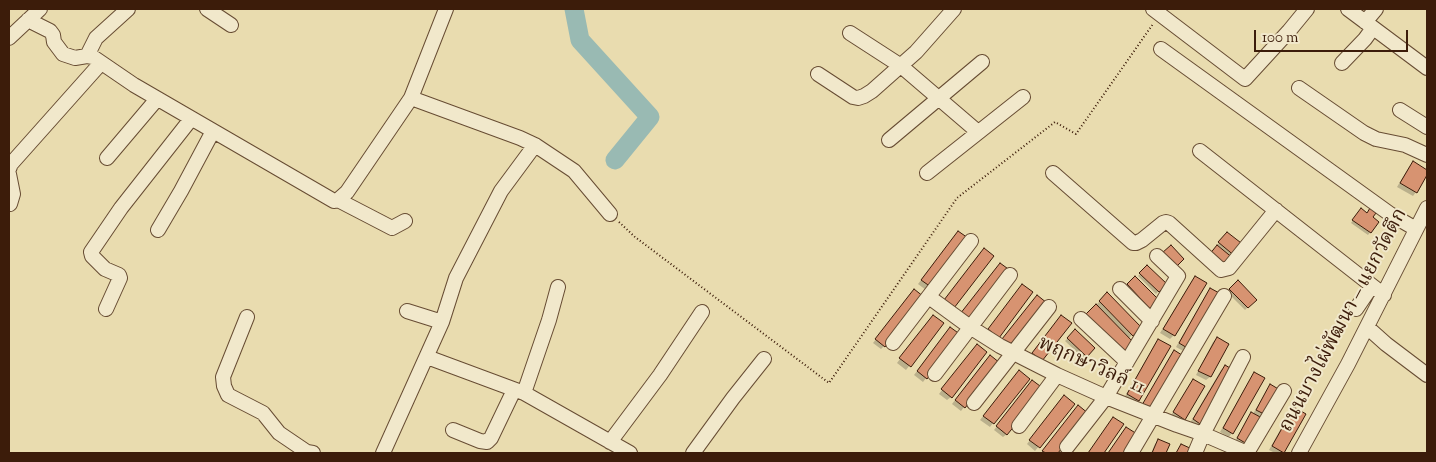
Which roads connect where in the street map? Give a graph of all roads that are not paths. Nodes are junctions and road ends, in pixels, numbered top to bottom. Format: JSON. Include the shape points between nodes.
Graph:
{"nodes":[{"id":1,"x":40,"y":9,"type":"edge"},
{"id":2,"x":128,"y":9,"type":"edge"},
{"id":3,"x":207,"y":9,"type":"edge"},
{"id":4,"x":446,"y":9,"type":"edge"},
{"id":5,"x":954,"y":9,"type":"edge"},
{"id":6,"x":1307,"y":9,"type":"edge"},
{"id":7,"x":1348,"y":9,"type":"edge"},
{"id":8,"x":1376,"y":9,"type":"edge"},
{"id":9,"x":1156,"y":11,"type":"edge"},
{"id":10,"x":28,"y":20,"type":"junction"},
{"id":11,"x":232,"y":25,"type":"dead end"},
{"id":12,"x":1369,"y":25,"type":"junction"},
{"id":13,"x":850,"y":33,"type":"dead end"},
{"id":14,"x":9,"y":38,"type":"edge"},
{"id":15,"x":1160,"y":49,"type":"dead end"},
{"id":16,"x":87,"y":56,"type":"junction"},
{"id":17,"x":982,"y":62,"type":"dead end"},
{"id":18,"x":101,"y":63,"type":"junction"},
{"id":19,"x":1342,"y":63,"type":"dead end"},
{"id":20,"x":902,"y":66,"type":"junction"},
{"id":21,"x":1427,"y":68,"type":"edge"},
{"id":22,"x":818,"y":74,"type":"dead end"},
{"id":23,"x":1299,"y":88,"type":"dead end"},
{"id":24,"x":1023,"y":97,"type":"dead end"},
{"id":25,"x":411,"y":98,"type":"junction"},
{"id":26,"x":157,"y":99,"type":"junction"},
{"id":27,"x":940,"y":99,"type":"junction"},
{"id":28,"x":1400,"y":110,"type":"dead end"},
{"id":29,"x":191,"y":118,"type":"junction"},
{"id":30,"x":1427,"y":128,"type":"edge"},
{"id":31,"x":213,"y":132,"type":"junction"},
{"id":32,"x":978,"y":132,"type":"junction"},
{"id":33,"x":889,"y":140,"type":"dead end"},
{"id":34,"x":535,"y":144,"type":"junction"},
{"id":35,"x":1200,"y":151,"type":"dead end"},
{"id":36,"x":1427,"y":155,"type":"edge"},
{"id":37,"x":107,"y":158,"type":"dead end"},
{"id":38,"x":9,"y":169,"type":"edge"},
{"id":39,"x":926,"y":173,"type":"dead end"},
{"id":40,"x":1053,"y":173,"type":"dead end"},
{"id":41,"x":9,"y":174,"type":"edge"},
{"id":42,"x":338,"y":200,"type":"junction"},
{"id":43,"x":10,"y":204,"type":"dead end"},
{"id":44,"x":1427,"y":208,"type":"edge"},
{"id":45,"x":1276,"y":210,"type":"junction"},
{"id":46,"x":610,"y":214,"type":"road end"},
{"id":47,"x":405,"y":221,"type":"dead end"},
{"id":48,"x":1416,"y":229,"type":"junction"},
{"id":49,"x":158,"y":230,"type":"dead end"},
{"id":50,"x":970,"y":241,"type":"dead end"},
{"id":51,"x":1157,"y":256,"type":"dead end"},
{"id":52,"x":1010,"y":275,"type":"dead end"},
{"id":53,"x":558,"y":287,"type":"dead end"},
{"id":54,"x":1371,"y":287,"type":"junction"},
{"id":55,"x":1120,"y":289,"type":"dead end"},
{"id":56,"x":1384,"y":295,"type":"junction"},
{"id":57,"x":1224,"y":296,"type":"dead end"},
{"id":58,"x":929,"y":297,"type":"junction"},
{"id":59,"x":1049,"y":307,"type":"dead end"},
{"id":60,"x":1356,"y":309,"type":"dead end"},
{"id":61,"x":106,"y":310,"type":"dead end"},
{"id":62,"x":407,"y":311,"type":"dead end"},
{"id":63,"x":702,"y":312,"type":"dead end"},
{"id":64,"x":247,"y":317,"type":"dead end"},
{"id":65,"x":1081,"y":319,"type":"dead end"},
{"id":66,"x":1152,"y":321,"type":"junction"},
{"id":67,"x":442,"y":322,"type":"junction"},
{"id":68,"x":970,"y":327,"type":"junction"},
{"id":69,"x":1367,"y":327,"type":"junction"},
{"id":70,"x":893,"y":343,"type":"dead end"},
{"id":71,"x":1013,"y":353,"type":"junction"},
{"id":72,"x":426,"y":357,"type":"junction"},
{"id":73,"x":1243,"y":357,"type":"dead end"},
{"id":74,"x":764,"y":359,"type":"dead end"},
{"id":75,"x":1127,"y":362,"type":"junction"},
{"id":76,"x":935,"y":374,"type":"dead end"},
{"id":77,"x":1057,"y":375,"type":"junction"},
{"id":78,"x":1427,"y":375,"type":"edge"},
{"id":79,"x":1284,"y":390,"type":"dead end"},
{"id":80,"x":519,"y":391,"type":"junction"},
{"id":81,"x":1106,"y":397,"type":"junction"},
{"id":82,"x":974,"y":402,"type":"dead end"},
{"id":83,"x":1153,"y":416,"type":"junction"},
{"id":84,"x":1019,"y":426,"type":"dead end"},
{"id":85,"x":453,"y":430,"type":"dead end"},
{"id":86,"x":1203,"y":434,"type":"junction"},
{"id":87,"x":610,"y":442,"type":"junction"},
{"id":88,"x":1067,"y":447,"type":"dead end"},
{"id":89,"x":313,"y":453,"type":"edge"},
{"id":90,"x":383,"y":453,"type":"edge"},
{"id":91,"x":630,"y":453,"type":"edge"},
{"id":92,"x":693,"y":453,"type":"edge"},
{"id":93,"x":1131,"y":453,"type":"edge"},
{"id":94,"x":1195,"y":453,"type":"edge"},
{"id":95,"x":1247,"y":453,"type":"edge"},
{"id":96,"x":1299,"y":453,"type":"edge"}],
"edges":[{"from":1,"to":10,"type":"street"},
{"from":2,"to":16,"type":"street","via":[[96,38]]},
{"from":3,"to":11,"type":"street"},
{"from":4,"to":25,"type":"street"},
{"from":5,"to":20,"type":"street"},
{"from":6,"to":9,"type":"street","via":[[1246,79]]},
{"from":7,"to":12,"type":"street"},
{"from":8,"to":12,"type":"street"},
{"from":10,"to":14,"type":"street"},
{"from":10,"to":16,"type":"street","via":[[50,31],[62,54],[75,58]]},
{"from":12,"to":19,"type":"street","via":[[1365,39]]},
{"from":12,"to":21,"type":"street"},
{"from":13,"to":20,"type":"street"},
{"from":15,"to":48,"type":"street","via":[[1390,214]]},
{"from":16,"to":18,"type":"street"},
{"from":17,"to":27,"type":"street"},
{"from":18,"to":26,"type":"street"},
{"from":18,"to":38,"type":"street","via":[[10,164]]},
{"from":20,"to":22,"type":"street","via":[[872,91],[858,98]]},
{"from":20,"to":27,"type":"street"},
{"from":23,"to":36,"type":"street","via":[[1376,140],[1405,145]]},
{"from":24,"to":32,"type":"street"},
{"from":25,"to":34,"type":"street"},
{"from":25,"to":42,"type":"street","via":[[347,192]]},
{"from":26,"to":29,"type":"street"},
{"from":26,"to":37,"type":"street"},
{"from":27,"to":32,"type":"street"},
{"from":27,"to":33,"type":"street"},
{"from":28,"to":30,"type":"street"},
{"from":29,"to":31,"type":"street"},
{"from":29,"to":61,"type":"street","via":[[91,252],[105,269],[120,278]]},
{"from":31,"to":42,"type":"street","via":[[329,199]]},
{"from":31,"to":49,"type":"street"},
{"from":32,"to":39,"type":"street"},
{"from":34,"to":46,"type":"street","via":[[574,171]]},
{"from":34,"to":67,"type":"street","via":[[501,191],[456,278]]},
{"from":35,"to":45,"type":"street"},
{"from":40,"to":45,"type":"street","via":[[1133,243],[1166,222],[1221,270],[1230,268]]},
{"from":41,"to":43,"type":"street","via":[[13,194]]},
{"from":42,"to":47,"type":"street","via":[[392,228]]},
{"from":44,"to":48,"type":"street","name":"ถนนบางไผ่พัฒนา – แยกวัดตึก"},
{"from":45,"to":54,"type":"street"},
{"from":48,"to":56,"type":"street","name":"ถนนบางไผ่พัฒนา – แยกวัดตึก"},
{"from":50,"to":58,"type":"street"},
{"from":51,"to":66,"type":"street","via":[[1180,271]]},
{"from":52,"to":68,"type":"street"},
{"from":53,"to":80,"type":"street"},
{"from":54,"to":56,"type":"street"},
{"from":54,"to":60,"type":"street"},
{"from":55,"to":66,"type":"street"},
{"from":56,"to":69,"type":"street","name":"ถนนบางไผ่พัฒนา – แยกวัดตึก"},
{"from":57,"to":83,"type":"street"},
{"from":58,"to":68,"type":"street","name":"พฤกษาวิลล์ 11"},
{"from":58,"to":70,"type":"street"},
{"from":59,"to":71,"type":"street"},
{"from":62,"to":67,"type":"street"},
{"from":63,"to":87,"type":"street"},
{"from":64,"to":89,"type":"street","via":[[223,378],[228,395],[263,413],[278,434]]},
{"from":65,"to":75,"type":"street"},
{"from":66,"to":75,"type":"street"},
{"from":67,"to":72,"type":"street"},
{"from":68,"to":71,"type":"street","name":"พฤกษาวิลล์ 11"},
{"from":68,"to":76,"type":"street"},
{"from":69,"to":78,"type":"street"},
{"from":69,"to":96,"type":"street","name":"ถนนบางไผ่พัฒนา – แยกวัดตึก"},
{"from":71,"to":77,"type":"street","name":"พฤกษาวิลล์ 11"},
{"from":71,"to":82,"type":"street"},
{"from":72,"to":80,"type":"street"},
{"from":72,"to":90,"type":"street"},
{"from":73,"to":86,"type":"street"},
{"from":74,"to":92,"type":"street"},
{"from":75,"to":81,"type":"street"},
{"from":77,"to":81,"type":"street","name":"พฤกษาวิลล์ 11"},
{"from":77,"to":84,"type":"street"},
{"from":79,"to":95,"type":"street"},
{"from":80,"to":85,"type":"street","via":[[487,442]]},
{"from":80,"to":87,"type":"street"},
{"from":81,"to":83,"type":"street","name":"พฤกษาวิลล์ 11"},
{"from":81,"to":88,"type":"street"},
{"from":83,"to":86,"type":"street","name":"พฤกษาวิลล์ 11"},
{"from":83,"to":93,"type":"street"},
{"from":86,"to":94,"type":"street"},
{"from":86,"to":95,"type":"street","name":"พฤกษาวิลล์ 11"},
{"from":87,"to":91,"type":"street"}]}
